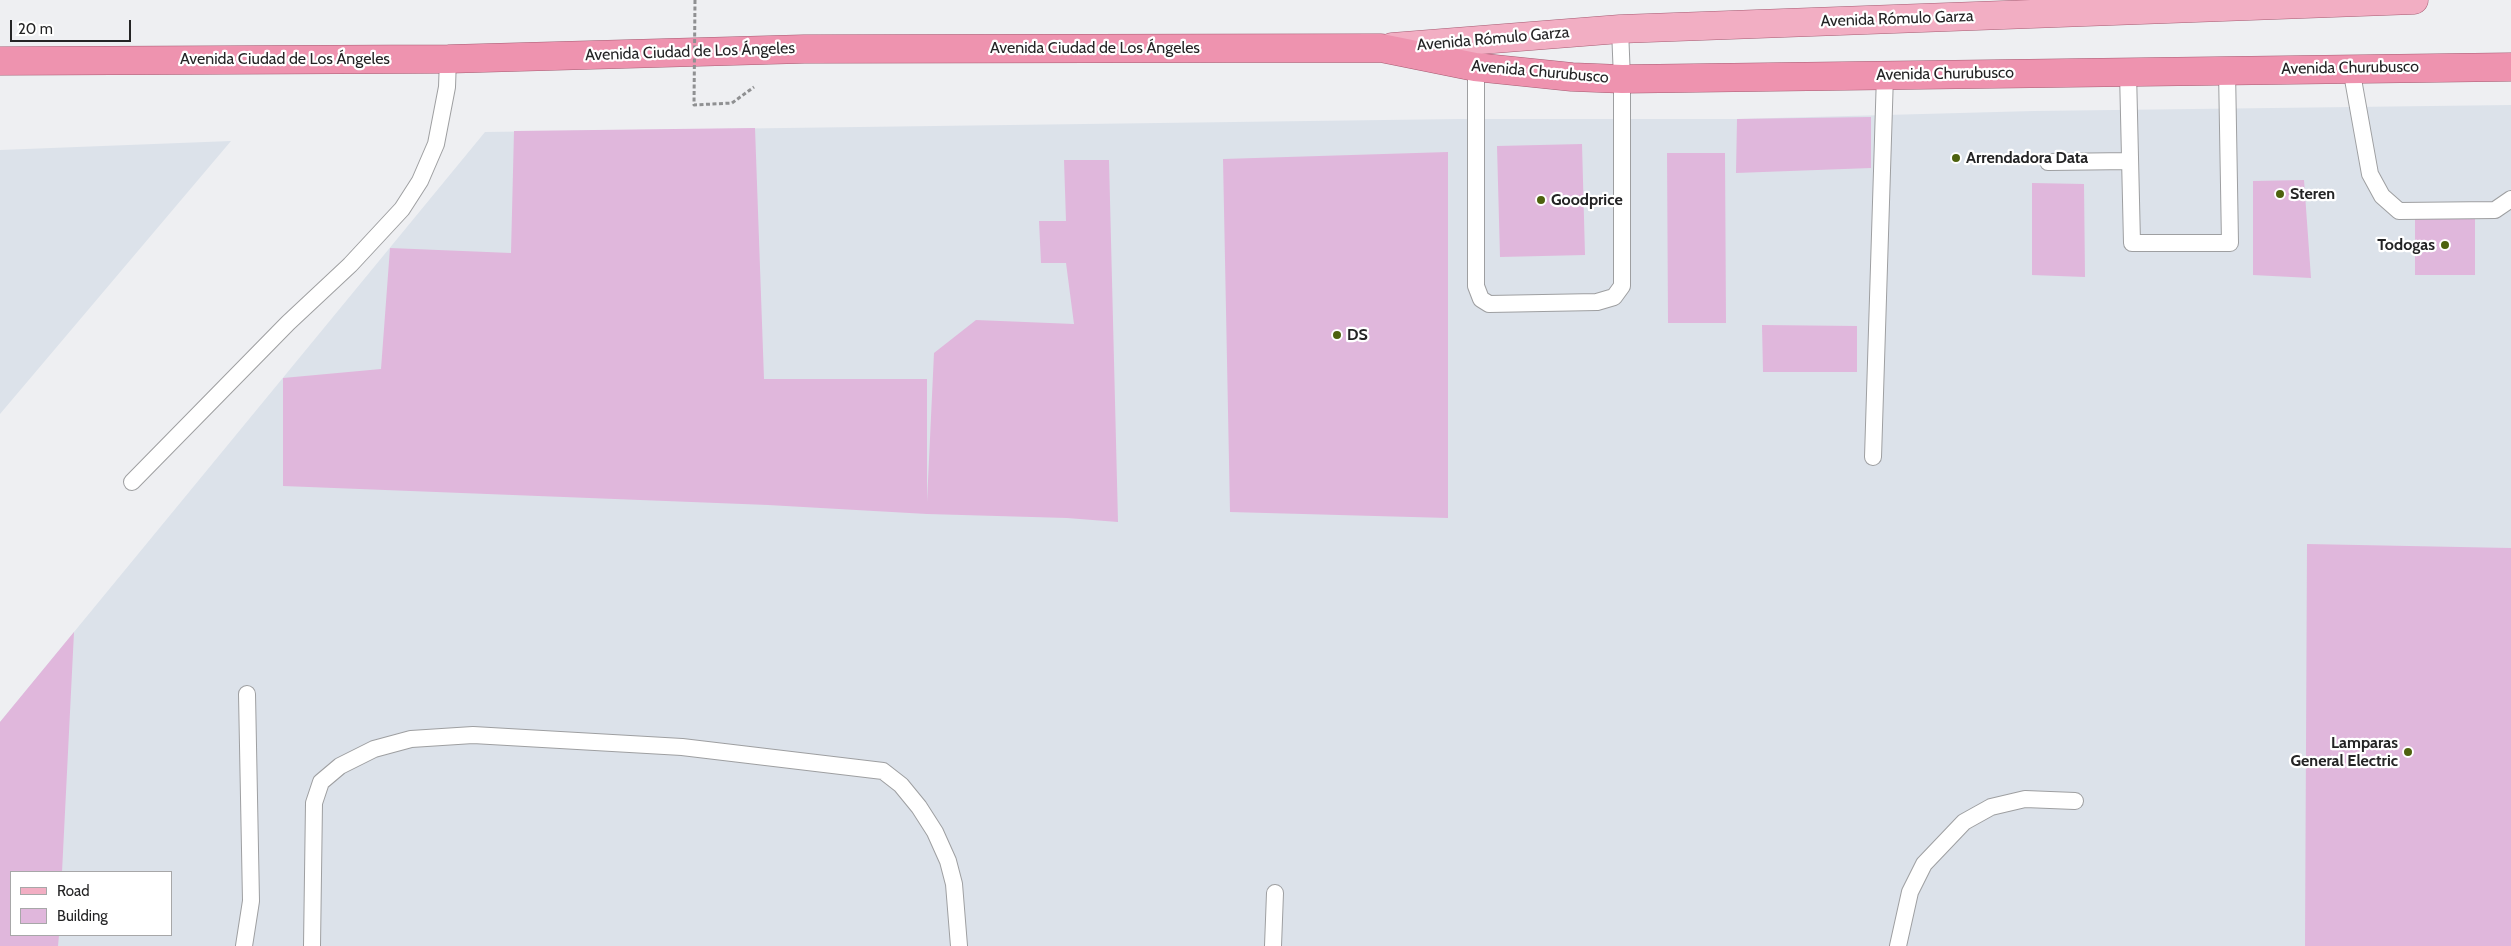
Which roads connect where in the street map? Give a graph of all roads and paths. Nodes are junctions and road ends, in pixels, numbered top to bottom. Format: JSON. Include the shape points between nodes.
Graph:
{"nodes":[{"id":1,"x":695,"y":0,"type":"edge"},
{"id":2,"x":2414,"y":0,"type":"edge"},
{"id":3,"x":1620,"y":29,"type":"junction"},
{"id":4,"x":1476,"y":40,"type":"junction"},
{"id":5,"x":1381,"y":48,"type":"junction"},
{"id":6,"x":448,"y":58,"type":"junction"},
{"id":7,"x":0,"y":61,"type":"edge"},
{"id":8,"x":1475,"y":67,"type":"junction"},
{"id":9,"x":2511,"y":67,"type":"edge"},
{"id":10,"x":2351,"y":68,"type":"junction"},
{"id":11,"x":2227,"y":70,"type":"junction"},
{"id":12,"x":2128,"y":72,"type":"junction"},
{"id":13,"x":1885,"y":75,"type":"junction"},
{"id":14,"x":1622,"y":79,"type":"junction"},
{"id":15,"x":732,"y":103,"type":"dead end"},
{"id":16,"x":2130,"y":161,"type":"junction"},
{"id":17,"x":2048,"y":162,"type":"dead end"},
{"id":18,"x":2511,"y":199,"type":"edge"},
{"id":19,"x":1872,"y":457,"type":"dead end"},
{"id":20,"x":132,"y":482,"type":"dead end"},
{"id":21,"x":247,"y":694,"type":"dead end"},
{"id":22,"x":2075,"y":801,"type":"dead end"},
{"id":23,"x":1275,"y":893,"type":"dead end"},
{"id":24,"x":244,"y":946,"type":"edge"},
{"id":25,"x":312,"y":946,"type":"edge"},
{"id":26,"x":959,"y":946,"type":"edge"},
{"id":27,"x":1274,"y":946,"type":"edge"},
{"id":28,"x":1898,"y":946,"type":"edge"}],
"edges":[{"from":1,"to":15,"type":"path","bridge":true,"via":[[694,105]]},
{"from":2,"to":3,"type":"main road","name":"Avenida Rómulo Garza"},
{"from":3,"to":4,"type":"main road","name":"Avenida Rómulo Garza"},
{"from":3,"to":14,"type":"lane"},
{"from":4,"to":5,"type":"main road","name":"Avenida Rómulo Garza"},
{"from":4,"to":8,"type":"lane"},
{"from":5,"to":6,"type":"highway","name":"Avenida Ciudad de Los Ángeles","via":[[804,48]]},
{"from":5,"to":8,"type":"highway","name":"Avenida Churubusco"},
{"from":6,"to":7,"type":"highway","name":"Avenida Ciudad de Los Ángeles"},
{"from":6,"to":20,"type":"lane","via":[[436,144],[420,181],[402,209]]},
{"from":8,"to":14,"type":"highway","name":"Avenida Churubusco"},
{"from":8,"to":14,"type":"lane","via":[[1476,286],[1482,299],[1489,304],[1597,302],[1614,298],[1622,286]]},
{"from":9,"to":10,"type":"highway","name":"Avenida Churubusco"},
{"from":10,"to":11,"type":"highway","name":"Avenida Churubusco"},
{"from":10,"to":18,"type":"lane","via":[[2370,174],[2382,196],[2399,211],[2495,210]]},
{"from":11,"to":12,"type":"highway","name":"Avenida Churubusco"},
{"from":11,"to":16,"type":"lane","via":[[2230,243],[2132,243]]},
{"from":12,"to":13,"type":"highway","name":"Avenida Churubusco"},
{"from":12,"to":16,"type":"lane"},
{"from":13,"to":14,"type":"highway","name":"Avenida Churubusco"},
{"from":13,"to":19,"type":"lane"},
{"from":16,"to":17,"type":"lane"},
{"from":21,"to":24,"type":"lane","via":[[251,901]]},
{"from":22,"to":28,"type":"lane","via":[[2025,799],[1991,808],[1964,822],[1924,864],[1910,892]]},
{"from":23,"to":27,"type":"lane"},
{"from":25,"to":26,"type":"lane","via":[[314,803],[321,782],[340,766],[374,749],[411,739],[473,735],[682,747],[883,771],[901,785],[919,807],[948,861],[954,884]]}]}
